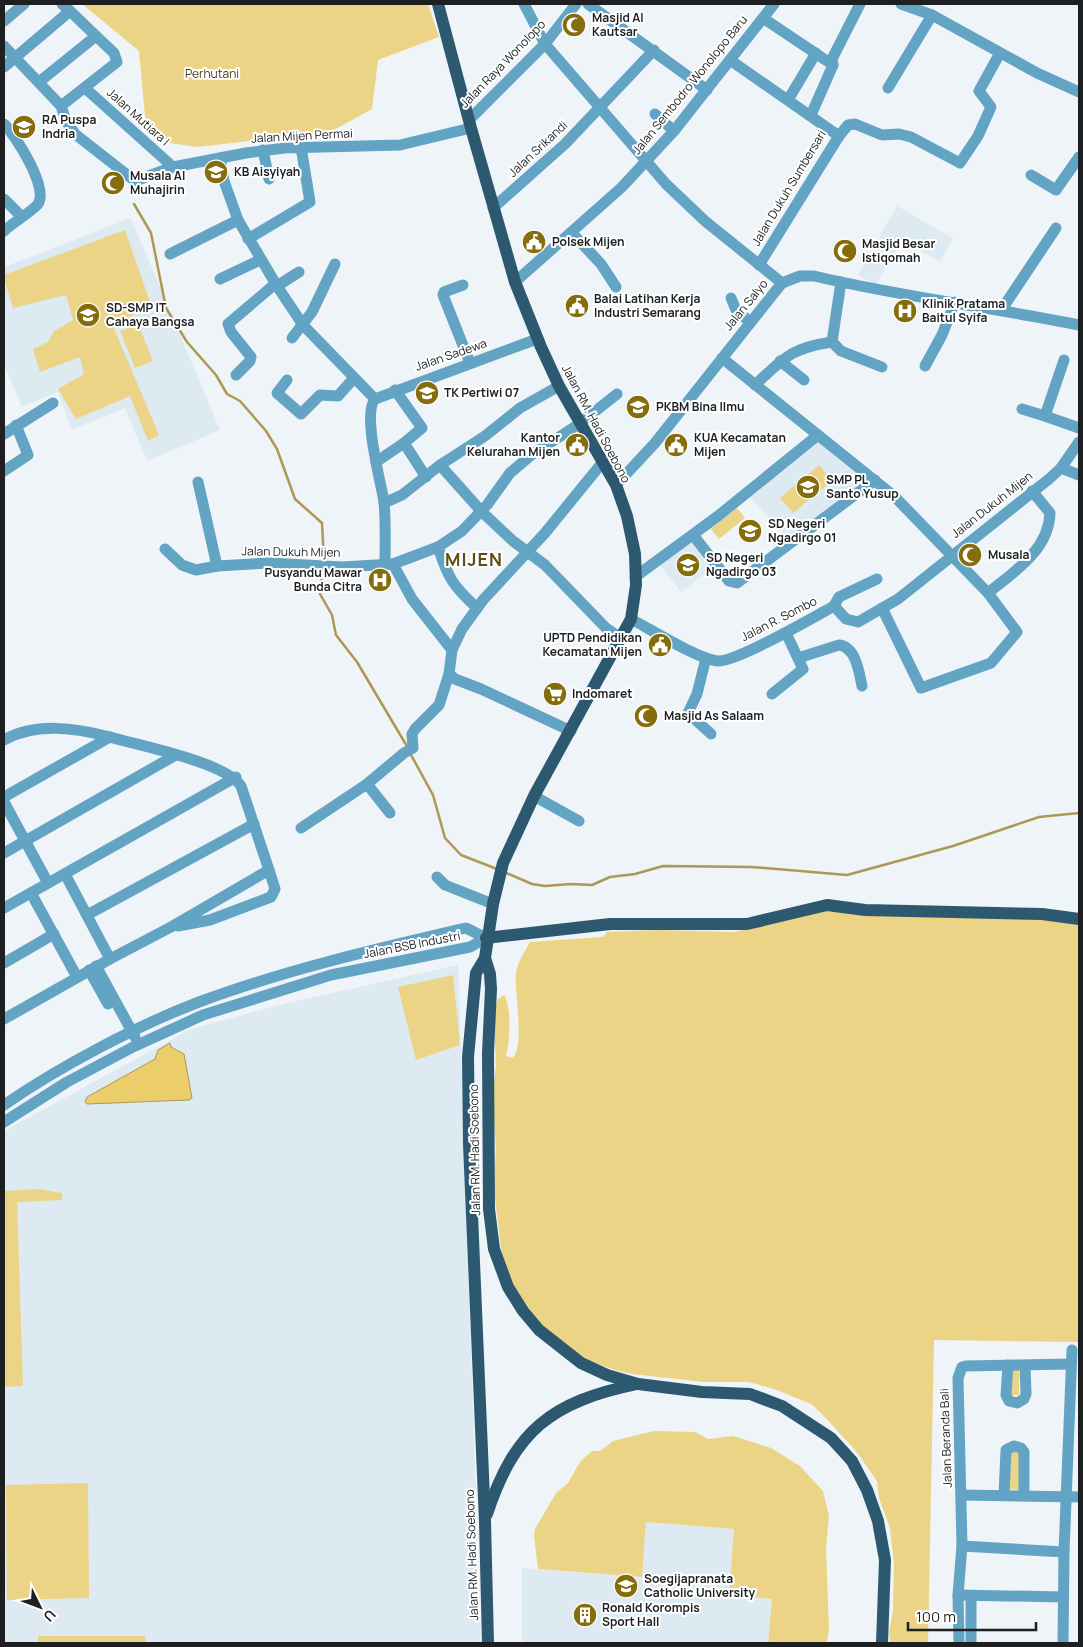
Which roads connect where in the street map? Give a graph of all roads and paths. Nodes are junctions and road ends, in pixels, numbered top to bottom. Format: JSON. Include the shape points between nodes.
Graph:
{"nodes":[{"id":1,"x":24,"y":4,"type":"edge"},
{"id":2,"x":440,"y":4,"type":"edge"},
{"id":3,"x":524,"y":4,"type":"edge"},
{"id":4,"x":576,"y":4,"type":"edge"},
{"id":5,"x":588,"y":4,"type":"edge"},
{"id":6,"x":774,"y":4,"type":"edge"},
{"id":7,"x":860,"y":4,"type":"edge"},
{"id":8,"x":901,"y":4,"type":"edge"},
{"id":9,"x":66,"y":7,"type":"edge"},
{"id":10,"x":927,"y":10,"type":"edge"},
{"id":11,"x":763,"y":18,"type":"junction"},
{"id":12,"x":4,"y":21,"type":"edge"},
{"id":13,"x":96,"y":36,"type":"junction"},
{"id":14,"x":545,"y":44,"type":"junction"},
{"id":15,"x":4,"y":46,"type":"edge"},
{"id":16,"x":654,"y":50,"type":"junction"},
{"id":17,"x":816,"y":53,"type":"junction"},
{"id":18,"x":1000,"y":53,"type":"junction"},
{"id":19,"x":18,"y":60,"type":"junction"},
{"id":20,"x":730,"y":60,"type":"junction"},
{"id":21,"x":833,"y":64,"type":"junction"},
{"id":22,"x":5,"y":70,"type":"edge"},
{"id":23,"x":39,"y":82,"type":"junction"},
{"id":24,"x":85,"y":88,"type":"junction"},
{"id":25,"x":888,"y":88,"type":"dead end"},
{"id":26,"x":707,"y":90,"type":"junction"},
{"id":27,"x":1079,"y":92,"type":"edge"},
{"id":28,"x":788,"y":100,"type":"junction"},
{"id":29,"x":61,"y":106,"type":"junction"},
{"id":30,"x":600,"y":109,"type":"junction"},
{"id":31,"x":655,"y":114,"type":"dead end"},
{"id":32,"x":811,"y":115,"type":"junction"},
{"id":33,"x":4,"y":124,"type":"edge"},
{"id":34,"x":470,"y":124,"type":"junction"},
{"id":35,"x":674,"y":131,"type":"junction"},
{"id":36,"x":13,"y":133,"type":"junction"},
{"id":37,"x":839,"y":136,"type":"junction"},
{"id":38,"x":4,"y":141,"type":"edge"},
{"id":39,"x":301,"y":147,"type":"junction"},
{"id":40,"x":263,"y":150,"type":"junction"},
{"id":41,"x":1079,"y":157,"type":"edge"},
{"id":42,"x":220,"y":158,"type":"junction"},
{"id":43,"x":646,"y":161,"type":"junction"},
{"id":44,"x":172,"y":167,"type":"junction"},
{"id":45,"x":1031,"y":175,"type":"dead end"},
{"id":46,"x":269,"y":179,"type":"dead end"},
{"id":47,"x":4,"y":199,"type":"edge"},
{"id":48,"x":493,"y":208,"type":"junction"},
{"id":49,"x":21,"y":216,"type":"junction"},
{"id":50,"x":238,"y":220,"type":"junction"},
{"id":51,"x":1056,"y":228,"type":"dead end"},
{"id":52,"x":4,"y":231,"type":"edge"},
{"id":53,"x":572,"y":233,"type":"junction"},
{"id":54,"x":248,"y":239,"type":"junction"},
{"id":55,"x":170,"y":254,"type":"dead end"},
{"id":56,"x":260,"y":260,"type":"junction"},
{"id":57,"x":335,"y":264,"type":"dead end"},
{"id":58,"x":759,"y":265,"type":"junction"},
{"id":59,"x":299,"y":272,"type":"dead end"},
{"id":60,"x":220,"y":279,"type":"dead end"},
{"id":61,"x":516,"y":282,"type":"junction"},
{"id":62,"x":841,"y":282,"type":"junction"},
{"id":63,"x":782,"y":283,"type":"junction"},
{"id":64,"x":276,"y":285,"type":"junction"},
{"id":65,"x":463,"y":285,"type":"dead end"},
{"id":66,"x":616,"y":287,"type":"dead end"},
{"id":67,"x":731,"y":298,"type":"dead end"},
{"id":68,"x":955,"y":302,"type":"junction"},
{"id":69,"x":1002,"y":309,"type":"junction"},
{"id":70,"x":750,"y":322,"type":"junction"},
{"id":71,"x":303,"y":325,"type":"junction"},
{"id":72,"x":1079,"y":325,"type":"edge"},
{"id":73,"x":292,"y":338,"type":"dead end"},
{"id":74,"x":538,"y":339,"type":"junction"},
{"id":75,"x":832,"y":342,"type":"junction"},
{"id":76,"x":722,"y":358,"type":"junction"},
{"id":77,"x":1064,"y":360,"type":"dead end"},
{"id":78,"x":780,"y":361,"type":"junction"},
{"id":79,"x":470,"y":363,"type":"junction"},
{"id":80,"x":925,"y":366,"type":"dead end"},
{"id":81,"x":882,"y":367,"type":"dead end"},
{"id":82,"x":236,"y":375,"type":"dead end"},
{"id":83,"x":354,"y":378,"type":"junction"},
{"id":84,"x":286,"y":380,"type":"dead end"},
{"id":85,"x":804,"y":380,"type":"dead end"},
{"id":86,"x":755,"y":385,"type":"junction"},
{"id":87,"x":559,"y":386,"type":"junction"},
{"id":88,"x":395,"y":390,"type":"junction"},
{"id":89,"x":617,"y":394,"type":"dead end"},
{"id":90,"x":375,"y":399,"type":"junction"},
{"id":91,"x":53,"y":403,"type":"dead end"},
{"id":92,"x":1022,"y":409,"type":"dead end"},
{"id":93,"x":1045,"y":416,"type":"junction"},
{"id":94,"x":579,"y":424,"type":"junction"},
{"id":95,"x":16,"y":425,"type":"junction"},
{"id":96,"x":1079,"y":428,"type":"edge"},
{"id":97,"x":4,"y":434,"type":"edge"},
{"id":98,"x":818,"y":435,"type":"junction"},
{"id":99,"x":1079,"y":442,"type":"edge"},
{"id":100,"x":404,"y":444,"type":"junction"},
{"id":101,"x":376,"y":462,"type":"junction"},
{"id":102,"x":602,"y":463,"type":"junction"},
{"id":103,"x":440,"y":465,"type":"junction"},
{"id":104,"x":1061,"y":468,"type":"junction"},
{"id":105,"x":4,"y":471,"type":"edge"},
{"id":106,"x":1079,"y":475,"type":"edge"},
{"id":107,"x":426,"y":477,"type":"junction"},
{"id":108,"x":875,"y":480,"type":"junction"},
{"id":109,"x":198,"y":482,"type":"dead end"},
{"id":110,"x":616,"y":485,"type":"junction"},
{"id":111,"x":1032,"y":491,"type":"junction"},
{"id":112,"x":384,"y":503,"type":"junction"},
{"id":113,"x":482,"y":511,"type":"junction"},
{"id":114,"x":693,"y":535,"type":"junction"},
{"id":115,"x":438,"y":547,"type":"junction"},
{"id":116,"x":165,"y":549,"type":"dead end"},
{"id":117,"x":527,"y":551,"type":"junction"},
{"id":118,"x":952,"y":555,"type":"junction"},
{"id":119,"x":389,"y":565,"type":"junction"},
{"id":120,"x":217,"y":566,"type":"junction"},
{"id":121,"x":636,"y":577,"type":"junction"},
{"id":122,"x":877,"y":579,"type":"dead end"},
{"id":123,"x":988,"y":593,"type":"junction"},
{"id":124,"x":834,"y":606,"type":"junction"},
{"id":125,"x":477,"y":608,"type":"junction"},
{"id":126,"x":882,"y":608,"type":"junction"},
{"id":127,"x":631,"y":619,"type":"junction"},
{"id":128,"x":786,"y":633,"type":"junction"},
{"id":129,"x":622,"y":639,"type":"junction"},
{"id":130,"x":452,"y":650,"type":"junction"},
{"id":131,"x":706,"y":658,"type":"junction"},
{"id":132,"x":798,"y":658,"type":"junction"},
{"id":133,"x":449,"y":674,"type":"junction"},
{"id":134,"x":862,"y":686,"type":"dead end"},
{"id":135,"x":772,"y":694,"type":"dead end"},
{"id":136,"x":571,"y":731,"type":"junction"},
{"id":137,"x":711,"y":734,"type":"dead end"},
{"id":138,"x":110,"y":737,"type":"junction"},
{"id":139,"x":4,"y":740,"type":"edge"},
{"id":140,"x":174,"y":756,"type":"junction"},
{"id":141,"x":236,"y":777,"type":"junction"},
{"id":142,"x":367,"y":784,"type":"junction"},
{"id":143,"x":534,"y":796,"type":"junction"},
{"id":144,"x":4,"y":797,"type":"edge"},
{"id":145,"x":4,"y":802,"type":"edge"},
{"id":146,"x":390,"y":813,"type":"dead end"},
{"id":147,"x":579,"y":821,"type":"dead end"},
{"id":148,"x":254,"y":824,"type":"junction"},
{"id":149,"x":302,"y":828,"type":"dead end"},
{"id":150,"x":24,"y":841,"type":"junction"},
{"id":151,"x":4,"y":852,"type":"edge"},
{"id":152,"x":270,"y":870,"type":"junction"},
{"id":153,"x":65,"y":874,"type":"junction"},
{"id":154,"x":437,"y":876,"type":"dead end"},
{"id":155,"x":48,"y":883,"type":"junction"},
{"id":156,"x":31,"y":892,"type":"junction"},
{"id":157,"x":493,"y":904,"type":"junction"},
{"id":158,"x":4,"y":908,"type":"edge"},
{"id":159,"x":87,"y":915,"type":"junction"},
{"id":160,"x":1079,"y":919,"type":"edge"},
{"id":161,"x":171,"y":927,"type":"junction"},
{"id":162,"x":54,"y":934,"type":"junction"},
{"id":163,"x":486,"y":938,"type":"junction"},
{"id":164,"x":485,"y":958,"type":"junction"},
{"id":165,"x":110,"y":959,"type":"junction"},
{"id":166,"x":4,"y":963,"type":"edge"},
{"id":167,"x":93,"y":968,"type":"junction"},
{"id":168,"x":78,"y":976,"type":"junction"},
{"id":169,"x":4,"y":1019,"type":"edge"},
{"id":170,"x":129,"y":1034,"type":"junction"},
{"id":171,"x":136,"y":1045,"type":"junction"},
{"id":172,"x":4,"y":1105,"type":"edge"},
{"id":173,"x":4,"y":1122,"type":"edge"},
{"id":174,"x":1072,"y":1350,"type":"dead end"},
{"id":175,"x":1070,"y":1364,"type":"junction"},
{"id":176,"x":1008,"y":1365,"type":"junction"},
{"id":177,"x":1025,"y":1366,"type":"junction"},
{"id":178,"x":638,"y":1384,"type":"junction"},
{"id":179,"x":962,"y":1495,"type":"junction"},
{"id":180,"x":1004,"y":1495,"type":"junction"},
{"id":181,"x":1024,"y":1495,"type":"junction"},
{"id":182,"x":1067,"y":1496,"type":"junction"},
{"id":183,"x":1079,"y":1497,"type":"edge"},
{"id":184,"x":485,"y":1522,"type":"junction"},
{"id":185,"x":962,"y":1546,"type":"junction"},
{"id":186,"x":1064,"y":1552,"type":"junction"},
{"id":187,"x":958,"y":1595,"type":"junction"},
{"id":188,"x":971,"y":1596,"type":"junction"},
{"id":189,"x":1062,"y":1597,"type":"junction"},
{"id":190,"x":488,"y":1643,"type":"edge"},
{"id":191,"x":882,"y":1643,"type":"edge"},
{"id":192,"x":959,"y":1643,"type":"edge"},
{"id":193,"x":971,"y":1643,"type":"edge"},
{"id":194,"x":1064,"y":1643,"type":"edge"}],
"edges":[{"from":1,"to":12,"type":"street"},
{"from":2,"to":34,"type":"main road","name":"Jalan RM. Hadi Soebono"},
{"from":3,"to":14,"type":"street","name":"Jalan Dukuh Sumbersari"},
{"from":4,"to":14,"type":"street","name":"Jalan Raya Wonolopo"},
{"from":5,"to":16,"type":"street"},
{"from":6,"to":11,"type":"street","name":"Jalan Sembodro Wonolopo Baru"},
{"from":7,"to":21,"type":"street","via":[[832,59]]},
{"from":8,"to":10,"type":"street"},
{"from":9,"to":13,"type":"street"},
{"from":9,"to":19,"type":"street"},
{"from":10,"to":18,"type":"street"},
{"from":10,"to":25,"type":"street"},
{"from":11,"to":17,"type":"street"},
{"from":11,"to":20,"type":"street","name":"Jalan Sembodro Wonolopo Baru"},
{"from":13,"to":23,"type":"street"},
{"from":13,"to":24,"type":"street","via":[[114,53],[117,61]]},
{"from":14,"to":30,"type":"street","name":"Jalan Dukuh Sumbersari"},
{"from":14,"to":34,"type":"street","name":"Jalan Raya Wonolopo"},
{"from":15,"to":19,"type":"street"},
{"from":16,"to":26,"type":"street"},
{"from":16,"to":30,"type":"street","name":"Jalan Srikandi"},
{"from":17,"to":21,"type":"street"},
{"from":17,"to":28,"type":"street"},
{"from":18,"to":27,"type":"street"},
{"from":18,"to":37,"type":"street","via":[[979,91],[990,104],[990,111],[960,163],[910,137],[882,135],[856,124],[848,125]]},
{"from":19,"to":22,"type":"street"},
{"from":19,"to":23,"type":"street"},
{"from":20,"to":26,"type":"street","name":"Jalan Sembodro Wonolopo Baru"},
{"from":20,"to":28,"type":"street","name":"Jalan Dukuh Sumbersari"},
{"from":21,"to":32,"type":"street"},
{"from":23,"to":29,"type":"street"},
{"from":24,"to":29,"type":"street"},
{"from":24,"to":44,"type":"street","name":"Jalan Mutiara I"},
{"from":26,"to":35,"type":"street","name":"Jalan Sembodro Wonolopo Baru"},
{"from":28,"to":32,"type":"street","name":"Jalan Dukuh Sumbersari"},
{"from":29,"to":44,"type":"street","name":"Jalan Mijen Permai","via":[[66,121],[76,134],[137,182]]},
{"from":30,"to":43,"type":"street","name":"Jalan Dukuh Sumbersari"},
{"from":30,"to":48,"type":"street","name":"Jalan Srikandi"},
{"from":31,"to":35,"type":"street"},
{"from":32,"to":37,"type":"street","name":"Jalan Dukuh Sumbersari"},
{"from":33,"to":36,"type":"street"},
{"from":34,"to":39,"type":"street","name":"Jalan Mijen Permai","via":[[400,145]]},
{"from":34,"to":48,"type":"main road","name":"Jalan RM. Hadi Soebono"},
{"from":35,"to":43,"type":"street","name":"Jalan Sembodro Wonolopo Baru"},
{"from":36,"to":38,"type":"street"},
{"from":36,"to":49,"type":"street","via":[[40,187],[41,197],[37,206]]},
{"from":37,"to":58,"type":"street","name":"Jalan Dukuh Sumbersari"},
{"from":39,"to":40,"type":"street","name":"Jalan Mijen Permai"},
{"from":39,"to":54,"type":"street","via":[[310,202]]},
{"from":40,"to":42,"type":"street","name":"Jalan Mijen Permai"},
{"from":40,"to":46,"type":"street"},
{"from":41,"to":45,"type":"street","via":[[1056,190]]},
{"from":42,"to":44,"type":"street","name":"Jalan Mijen Permai"},
{"from":42,"to":50,"type":"street","via":[[224,181]]},
{"from":43,"to":53,"type":"street","name":"Jalan Sembodro Wonolopo Baru"},
{"from":43,"to":58,"type":"street","name":"Jalan Dukuh Sumbersari","via":[[705,221]]},
{"from":47,"to":49,"type":"street"},
{"from":48,"to":61,"type":"main road","name":"Jalan RM. Hadi Soebono"},
{"from":49,"to":52,"type":"street"},
{"from":50,"to":54,"type":"street"},
{"from":50,"to":55,"type":"street"},
{"from":51,"to":69,"type":"street"},
{"from":53,"to":61,"type":"street","name":"Jalan Sembodro Wonolopo Baru"},
{"from":53,"to":66,"type":"street","via":[[601,264]]},
{"from":54,"to":56,"type":"street"},
{"from":56,"to":60,"type":"street"},
{"from":56,"to":64,"type":"street"},
{"from":57,"to":71,"type":"street"},
{"from":58,"to":63,"type":"street","name":"Jalan Dukuh Sumbersari"},
{"from":59,"to":64,"type":"street"},
{"from":61,"to":74,"type":"main road","name":"Jalan RM. Hadi Soebono"},
{"from":62,"to":63,"type":"street","name":"Jalan Salyo","via":[[800,276]]},
{"from":62,"to":68,"type":"street","name":"Jalan Salyo"},
{"from":62,"to":75,"type":"street"},
{"from":63,"to":70,"type":"street","name":"Jalan Salyo"},
{"from":64,"to":71,"type":"street"},
{"from":64,"to":82,"type":"street","via":[[228,324],[251,357]]},
{"from":65,"to":79,"type":"street","via":[[443,295]]},
{"from":67,"to":70,"type":"street","via":[[736,310]]},
{"from":68,"to":69,"type":"street","name":"Jalan Salyo"},
{"from":68,"to":80,"type":"street"},
{"from":69,"to":72,"type":"street","name":"Jalan Salyo"},
{"from":70,"to":76,"type":"street","name":"Jalan Salyo"},
{"from":71,"to":73,"type":"street"},
{"from":71,"to":83,"type":"street"},
{"from":74,"to":79,"type":"street","name":"Jalan Sadewa"},
{"from":74,"to":87,"type":"main road","name":"Jalan RM. Hadi Soebono"},
{"from":75,"to":78,"type":"street","via":[[808,346]]},
{"from":75,"to":81,"type":"street","via":[[841,351]]},
{"from":76,"to":86,"type":"street","name":"Jalan Dukuh Mijen"},
{"from":76,"to":110,"type":"street","name":"Jalan Salyo","via":[[638,463]]},
{"from":77,"to":93,"type":"street"},
{"from":78,"to":85,"type":"street"},
{"from":78,"to":86,"type":"street"},
{"from":79,"to":88,"type":"street","name":"Jalan Sadewa"},
{"from":83,"to":84,"type":"street","via":[[338,396],[320,395],[301,414],[277,392]]},
{"from":83,"to":90,"type":"street"},
{"from":86,"to":98,"type":"street","name":"Jalan Dukuh Mijen"},
{"from":87,"to":94,"type":"main road","name":"Jalan RM. Hadi Soebono"},
{"from":87,"to":103,"type":"street","via":[[520,408]]},
{"from":88,"to":90,"type":"street","name":"Jalan Sadewa"},
{"from":88,"to":100,"type":"street","via":[[422,428]]},
{"from":89,"to":94,"type":"street","name":"Jalan Dukuh Mijen"},
{"from":90,"to":101,"type":"street","via":[[372,402],[371,428]]},
{"from":91,"to":95,"type":"street"},
{"from":92,"to":93,"type":"street"},
{"from":93,"to":96,"type":"street"},
{"from":94,"to":102,"type":"main road","name":"Jalan RM. Hadi Soebono"},
{"from":94,"to":113,"type":"street","name":"Jalan Dukuh Mijen","via":[[510,473]]},
{"from":95,"to":97,"type":"street"},
{"from":95,"to":105,"type":"street","via":[[28,454]]},
{"from":98,"to":108,"type":"street","name":"Jalan Dukuh Mijen"},
{"from":98,"to":114,"type":"street"},
{"from":99,"to":104,"type":"street","name":"Jalan Dukuh Mijen"},
{"from":100,"to":101,"type":"street"},
{"from":100,"to":107,"type":"street"},
{"from":101,"to":112,"type":"street"},
{"from":102,"to":110,"type":"main road","name":"Jalan RM. Hadi Soebono"},
{"from":102,"to":117,"type":"street"},
{"from":103,"to":107,"type":"street"},
{"from":103,"to":113,"type":"street"},
{"from":104,"to":106,"type":"street"},
{"from":104,"to":111,"type":"street","name":"Jalan Dukuh Mijen"},
{"from":107,"to":112,"type":"street","via":[[402,495]]},
{"from":108,"to":114,"type":"street","via":[[737,583],[729,581]]},
{"from":108,"to":118,"type":"street","name":"Jalan Dukuh Mijen"},
{"from":109,"to":120,"type":"street"},
{"from":110,"to":121,"type":"main road","name":"Jalan RM. Hadi Soebono","via":[[632,537]]},
{"from":111,"to":118,"type":"street","name":"Jalan Dukuh Mijen"},
{"from":111,"to":123,"type":"street","via":[[1050,513],[1049,526],[1032,556]]},
{"from":112,"to":119,"type":"street"},
{"from":113,"to":115,"type":"street","name":"Jalan Dukuh Mijen","via":[[462,531]]},
{"from":113,"to":117,"type":"street"},
{"from":114,"to":121,"type":"street"},
{"from":115,"to":119,"type":"street","name":"Jalan Dukuh Mijen"},
{"from":115,"to":125,"type":"street","via":[[455,588]]},
{"from":116,"to":120,"type":"street","name":"Jalan Dukuh Mijen","via":[[188,568]]},
{"from":117,"to":125,"type":"street"},
{"from":117,"to":129,"type":"street","via":[[606,628]]},
{"from":118,"to":123,"type":"street"},
{"from":118,"to":126,"type":"street","name":"Jalan R. Sombo"},
{"from":119,"to":120,"type":"street","name":"Jalan Dukuh Mijen","via":[[342,567],[269,563]]},
{"from":119,"to":130,"type":"street"},
{"from":121,"to":127,"type":"main road","name":"Jalan RM. Hadi Soebono"},
{"from":122,"to":124,"type":"street","via":[[839,597]]},
{"from":123,"to":126,"type":"street","via":[[1016,630],[1014,637],[991,663],[921,688]]},
{"from":124,"to":126,"type":"street","name":"Jalan R. Sombo","via":[[852,622],[858,622]]},
{"from":124,"to":128,"type":"street","name":"Jalan R. Sombo"},
{"from":125,"to":130,"type":"street"},
{"from":127,"to":129,"type":"main road","name":"Jalan RM. Hadi Soebono"},
{"from":127,"to":131,"type":"street","name":"Jalan R. Sombo"},
{"from":128,"to":131,"type":"street","name":"Jalan R. Sombo","via":[[723,661]]},
{"from":128,"to":132,"type":"street"},
{"from":129,"to":136,"type":"main road","name":"Jalan RM. Hadi Soebono"},
{"from":130,"to":133,"type":"street"},
{"from":131,"to":137,"type":"street","via":[[697,694],[688,713]]},
{"from":132,"to":134,"type":"street","via":[[844,646],[858,666]]},
{"from":132,"to":135,"type":"street","via":[[804,669],[802,672]]},
{"from":133,"to":136,"type":"street"},
{"from":133,"to":142,"type":"street","via":[[439,705],[412,734],[408,751]]},
{"from":136,"to":143,"type":"main road","name":"Jalan RM. Hadi Soebono"},
{"from":138,"to":139,"type":"street","via":[[79,728],[32,730]]},
{"from":138,"to":140,"type":"street"},
{"from":138,"to":144,"type":"street"},
{"from":140,"to":141,"type":"street"},
{"from":140,"to":150,"type":"street"},
{"from":141,"to":148,"type":"street"},
{"from":141,"to":153,"type":"street"},
{"from":142,"to":146,"type":"street"},
{"from":142,"to":149,"type":"street"},
{"from":143,"to":147,"type":"street"},
{"from":143,"to":157,"type":"main road","name":"Jalan RM. Hadi Soebono","via":[[498,876]]},
{"from":145,"to":150,"type":"street"},
{"from":148,"to":152,"type":"street"},
{"from":148,"to":159,"type":"street"},
{"from":150,"to":151,"type":"street"},
{"from":150,"to":155,"type":"street"},
{"from":152,"to":161,"type":"street"},
{"from":152,"to":161,"type":"street","via":[[275,890],[271,897],[210,920]]},
{"from":153,"to":155,"type":"street"},
{"from":153,"to":159,"type":"street"},
{"from":154,"to":157,"type":"street","via":[[445,885]]},
{"from":155,"to":156,"type":"street"},
{"from":156,"to":158,"type":"street"},
{"from":156,"to":162,"type":"street"},
{"from":157,"to":163,"type":"main road","name":"Jalan RM. Hadi Soebono"},
{"from":159,"to":165,"type":"street"},
{"from":160,"to":163,"type":"main road","via":[[1042,914],[865,910],[827,905],[747,924],[610,924]]},
{"from":161,"to":165,"type":"street"},
{"from":162,"to":166,"type":"street"},
{"from":162,"to":168,"type":"street"},
{"from":163,"to":164,"type":"main road","name":"Jalan RM. Hadi Soebono"},
{"from":163,"to":170,"type":"street","name":"Jalan BSB Industri","via":[[466,928],[331,960],[199,1002]]},
{"from":163,"to":171,"type":"street","name":"Jalan BSB Industri","via":[[470,947],[331,975],[203,1015]]},
{"from":164,"to":178,"type":"main road","name":"Jalan RM. Hadi Soebono","via":[[491,990],[489,1209],[494,1250],[508,1288],[539,1330],[581,1363]]},
{"from":164,"to":184,"type":"main road","name":"Jalan RM. Hadi Soebono","via":[[476,973],[468,1057]]},
{"from":165,"to":167,"type":"street"},
{"from":167,"to":168,"type":"street"},
{"from":167,"to":170,"type":"street"},
{"from":168,"to":169,"type":"street"},
{"from":170,"to":171,"type":"street"},
{"from":170,"to":172,"type":"street","name":"Jalan BSB Industri","via":[[60,1070]]},
{"from":171,"to":173,"type":"street","name":"Jalan BSB Industri","via":[[67,1082]]},
{"from":174,"to":175,"type":"street"},
{"from":175,"to":177,"type":"street","name":"Jalan Beranda Bali"},
{"from":175,"to":182,"type":"street"},
{"from":176,"to":177,"type":"street","name":"Jalan Beranda Bali"},
{"from":176,"to":177,"type":"street","via":[[1006,1395],[1009,1401],[1017,1403],[1026,1394]]},
{"from":176,"to":179,"type":"street","name":"Jalan Beranda Bali","via":[[966,1366],[960,1372]]},
{"from":178,"to":184,"type":"main road","via":[[580,1399],[532,1432],[499,1480]]},
{"from":178,"to":191,"type":"main road","name":"Jalan RM. Hadi Soebono","via":[[750,1394],[782,1406],[830,1438],[852,1461],[878,1522],[885,1560]]},
{"from":179,"to":180,"type":"street","name":"Jalan Beranda Bali"},
{"from":179,"to":185,"type":"street","name":"Jalan Beranda Bali"},
{"from":180,"to":181,"type":"street","name":"Jalan Beranda Bali"},
{"from":180,"to":181,"type":"street","via":[[1006,1450],[1014,1446],[1024,1452]]},
{"from":181,"to":182,"type":"street","name":"Jalan Beranda Bali"},
{"from":182,"to":183,"type":"street","name":"Jalan Beranda Bali"},
{"from":182,"to":186,"type":"street"},
{"from":184,"to":190,"type":"main road","name":"Jalan RM. Hadi Soebono"},
{"from":185,"to":186,"type":"street"},
{"from":185,"to":187,"type":"street","name":"Jalan Beranda Bali"},
{"from":186,"to":189,"type":"street"},
{"from":187,"to":188,"type":"street"},
{"from":187,"to":192,"type":"street"},
{"from":188,"to":189,"type":"street"},
{"from":188,"to":193,"type":"street"},
{"from":189,"to":194,"type":"street"}]}
